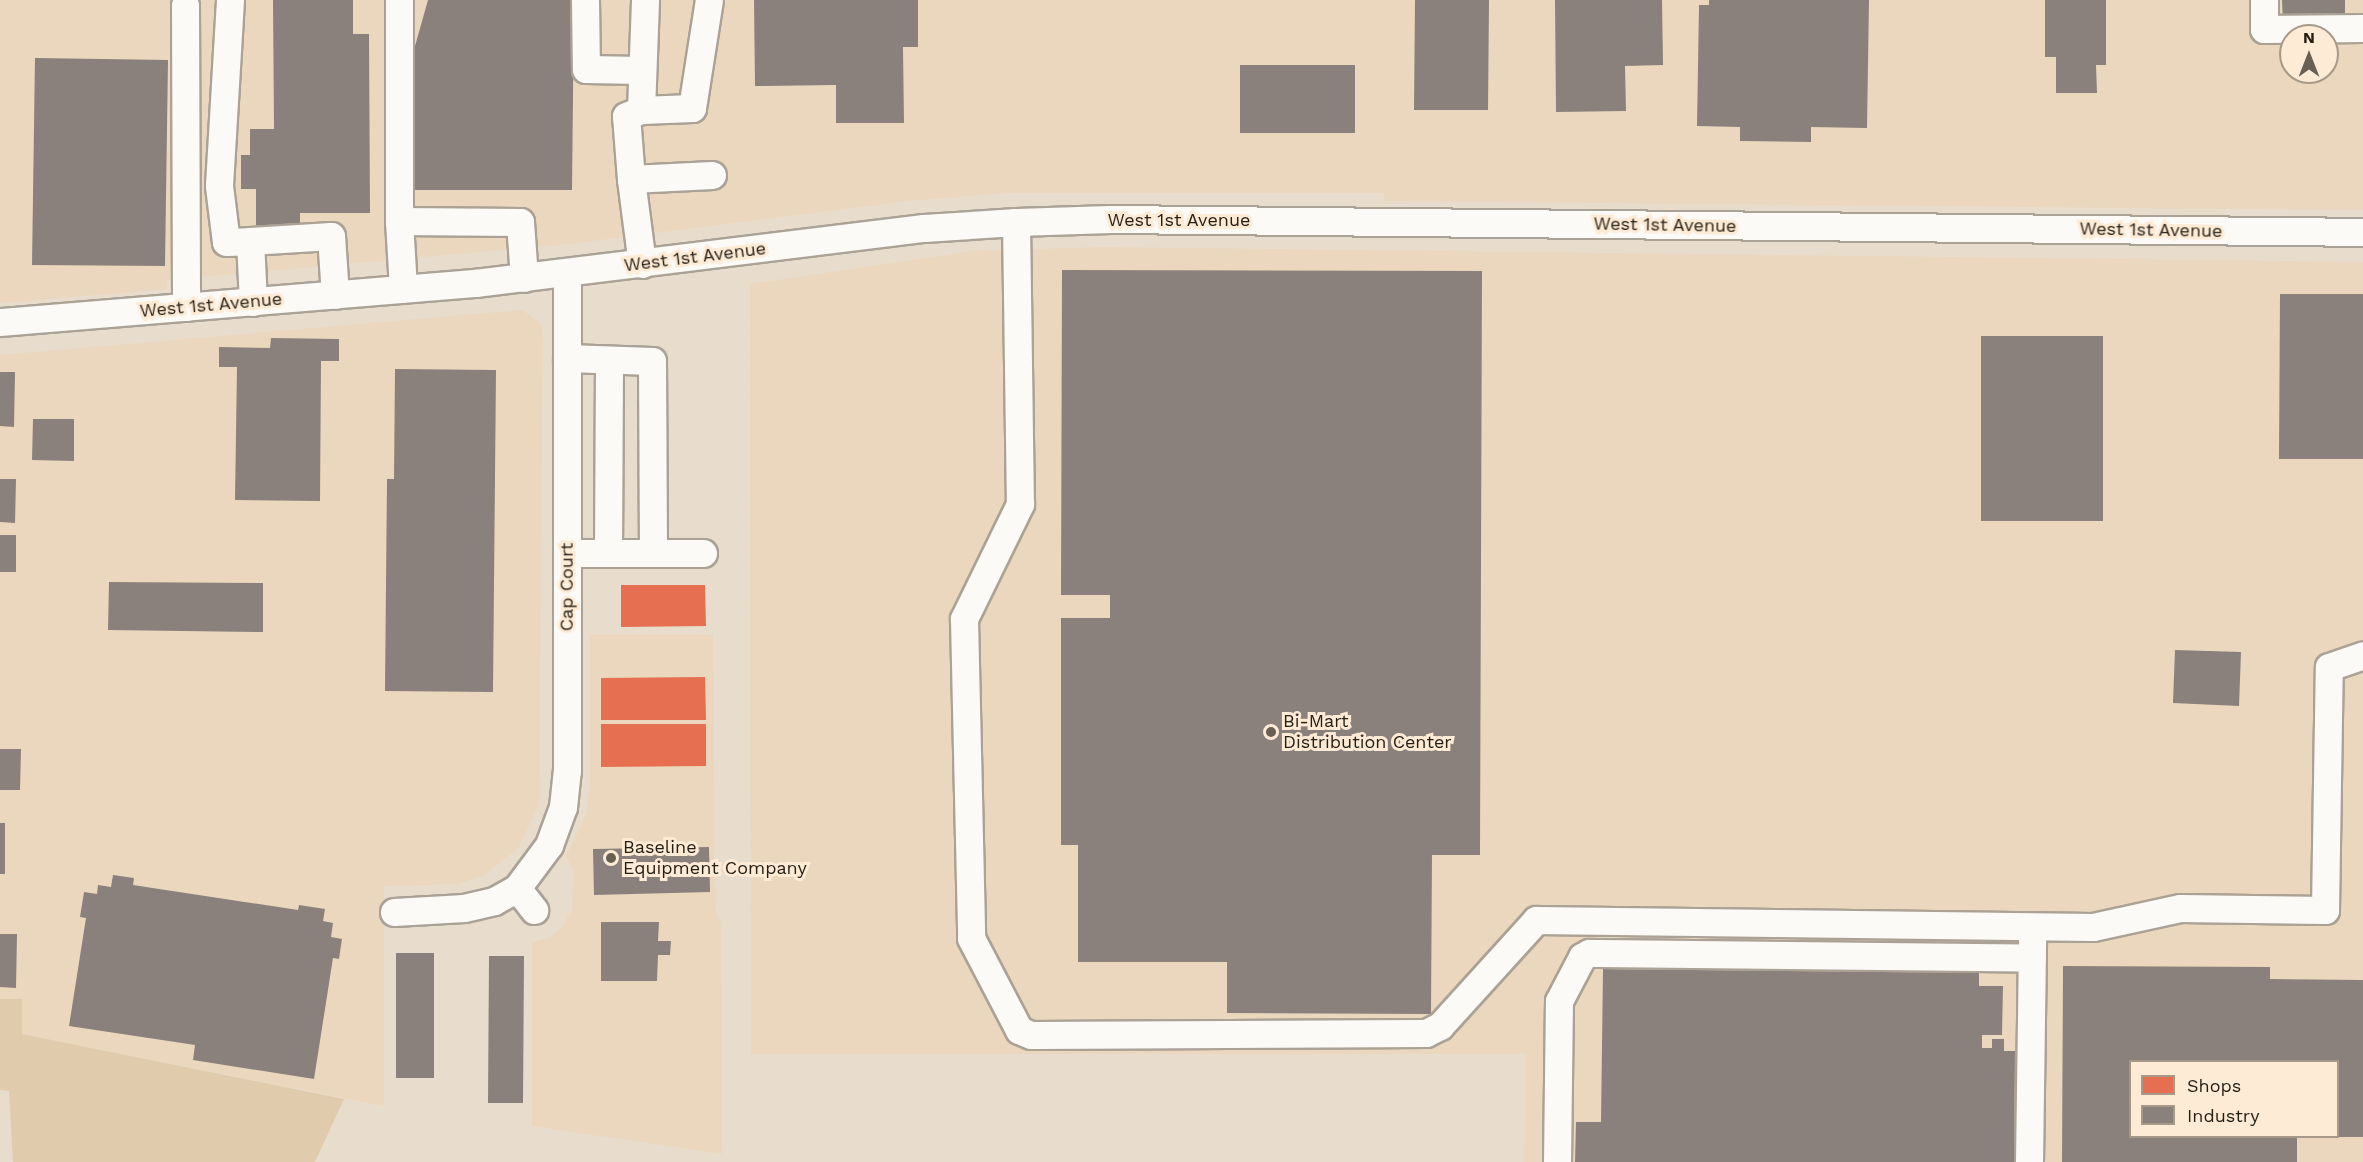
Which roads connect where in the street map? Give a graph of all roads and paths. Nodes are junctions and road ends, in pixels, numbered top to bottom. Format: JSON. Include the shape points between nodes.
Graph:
{"nodes":[{"id":1,"x":230,"y":0,"type":"edge"},
{"id":2,"x":399,"y":0,"type":"edge"},
{"id":3,"x":585,"y":0,"type":"edge"},
{"id":4,"x":645,"y":0,"type":"edge"},
{"id":5,"x":709,"y":0,"type":"edge"},
{"id":6,"x":2264,"y":0,"type":"edge"},
{"id":7,"x":185,"y":5,"type":"dead end"},
{"id":8,"x":2363,"y":28,"type":"edge"},
{"id":9,"x":642,"y":70,"type":"junction"},
{"id":10,"x":641,"y":110,"type":"junction"},
{"id":11,"x":712,"y":176,"type":"dead end"},
{"id":12,"x":631,"y":179,"type":"junction"},
{"id":13,"x":399,"y":221,"type":"junction"},
{"id":14,"x":1016,"y":222,"type":"junction"},
{"id":15,"x":2363,"y":232,"type":"edge"},
{"id":16,"x":250,"y":241,"type":"junction"},
{"id":17,"x":642,"y":264,"type":"junction"},
{"id":18,"x":567,"y":273,"type":"junction"},
{"id":19,"x":524,"y":278,"type":"junction"},
{"id":20,"x":403,"y":289,"type":"junction"},
{"id":21,"x":335,"y":295,"type":"junction"},
{"id":22,"x":253,"y":302,"type":"junction"},
{"id":23,"x":186,"y":307,"type":"junction"},
{"id":24,"x":0,"y":322,"type":"edge"},
{"id":25,"x":567,"y":358,"type":"junction"},
{"id":26,"x":609,"y":360,"type":"junction"},
{"id":27,"x":567,"y":552,"type":"junction"},
{"id":28,"x":608,"y":552,"type":"junction"},
{"id":29,"x":653,"y":553,"type":"junction"},
{"id":30,"x":703,"y":553,"type":"dead end"},
{"id":31,"x":2363,"y":655,"type":"edge"},
{"id":32,"x":517,"y":888,"type":"junction"},
{"id":33,"x":534,"y":910,"type":"dead end"},
{"id":34,"x":394,"y":912,"type":"dead end"},
{"id":35,"x":2032,"y":926,"type":"junction"},
{"id":36,"x":2032,"y":958,"type":"junction"},
{"id":37,"x":1557,"y":1162,"type":"edge"},
{"id":38,"x":2029,"y":1162,"type":"edge"}],
"edges":[{"from":1,"to":16,"type":"street","via":[[219,186],[225,242]]},
{"from":2,"to":13,"type":"street"},
{"from":3,"to":9,"type":"street","via":[[586,69]]},
{"from":4,"to":9,"type":"street"},
{"from":5,"to":10,"type":"street","via":[[692,108]]},
{"from":6,"to":8,"type":"street","via":[[2264,28]]},
{"from":7,"to":23,"type":"street"},
{"from":9,"to":10,"type":"street"},
{"from":10,"to":12,"type":"street","via":[[626,116]]},
{"from":11,"to":12,"type":"street"},
{"from":12,"to":17,"type":"street"},
{"from":13,"to":19,"type":"street","via":[[520,222]]},
{"from":13,"to":20,"type":"street"},
{"from":14,"to":15,"type":"street","name":"West 1st Avenue","via":[[1110,219]]},
{"from":14,"to":17,"type":"street","name":"West 1st Avenue","via":[[924,228]]},
{"from":14,"to":35,"type":"street","via":[[1020,504],[964,619],[971,938],[1019,1030],[1030,1035],[1426,1033],[1440,1026],[1536,920]]},
{"from":16,"to":21,"type":"street","via":[[331,236]]},
{"from":16,"to":22,"type":"street"},
{"from":17,"to":18,"type":"street","name":"West 1st Avenue"},
{"from":18,"to":19,"type":"street","name":"West 1st Avenue"},
{"from":18,"to":25,"type":"street","name":"Cap Court"},
{"from":19,"to":20,"type":"street","name":"West 1st Avenue"},
{"from":20,"to":21,"type":"street","name":"West 1st Avenue"},
{"from":21,"to":22,"type":"street","name":"West 1st Avenue"},
{"from":22,"to":23,"type":"street","name":"West 1st Avenue"},
{"from":23,"to":24,"type":"street","name":"West 1st Avenue"},
{"from":25,"to":26,"type":"street"},
{"from":25,"to":27,"type":"street","name":"Cap Court"},
{"from":26,"to":28,"type":"street"},
{"from":26,"to":29,"type":"street","via":[[652,361]]},
{"from":27,"to":28,"type":"street"},
{"from":27,"to":32,"type":"street","name":"Cap Court","via":[[566,789],[549,845]]},
{"from":28,"to":29,"type":"street"},
{"from":29,"to":30,"type":"street"},
{"from":31,"to":35,"type":"street","via":[[2330,667],[2325,910],[2180,908],[2093,927]]},
{"from":32,"to":33,"type":"street"},
{"from":32,"to":34,"type":"street","name":"Cap Court","via":[[494,901],[464,908]]},
{"from":35,"to":36,"type":"street"},
{"from":36,"to":37,"type":"street","via":[[1589,953],[1581,957],[1559,1001]]},
{"from":36,"to":38,"type":"street"}]}
